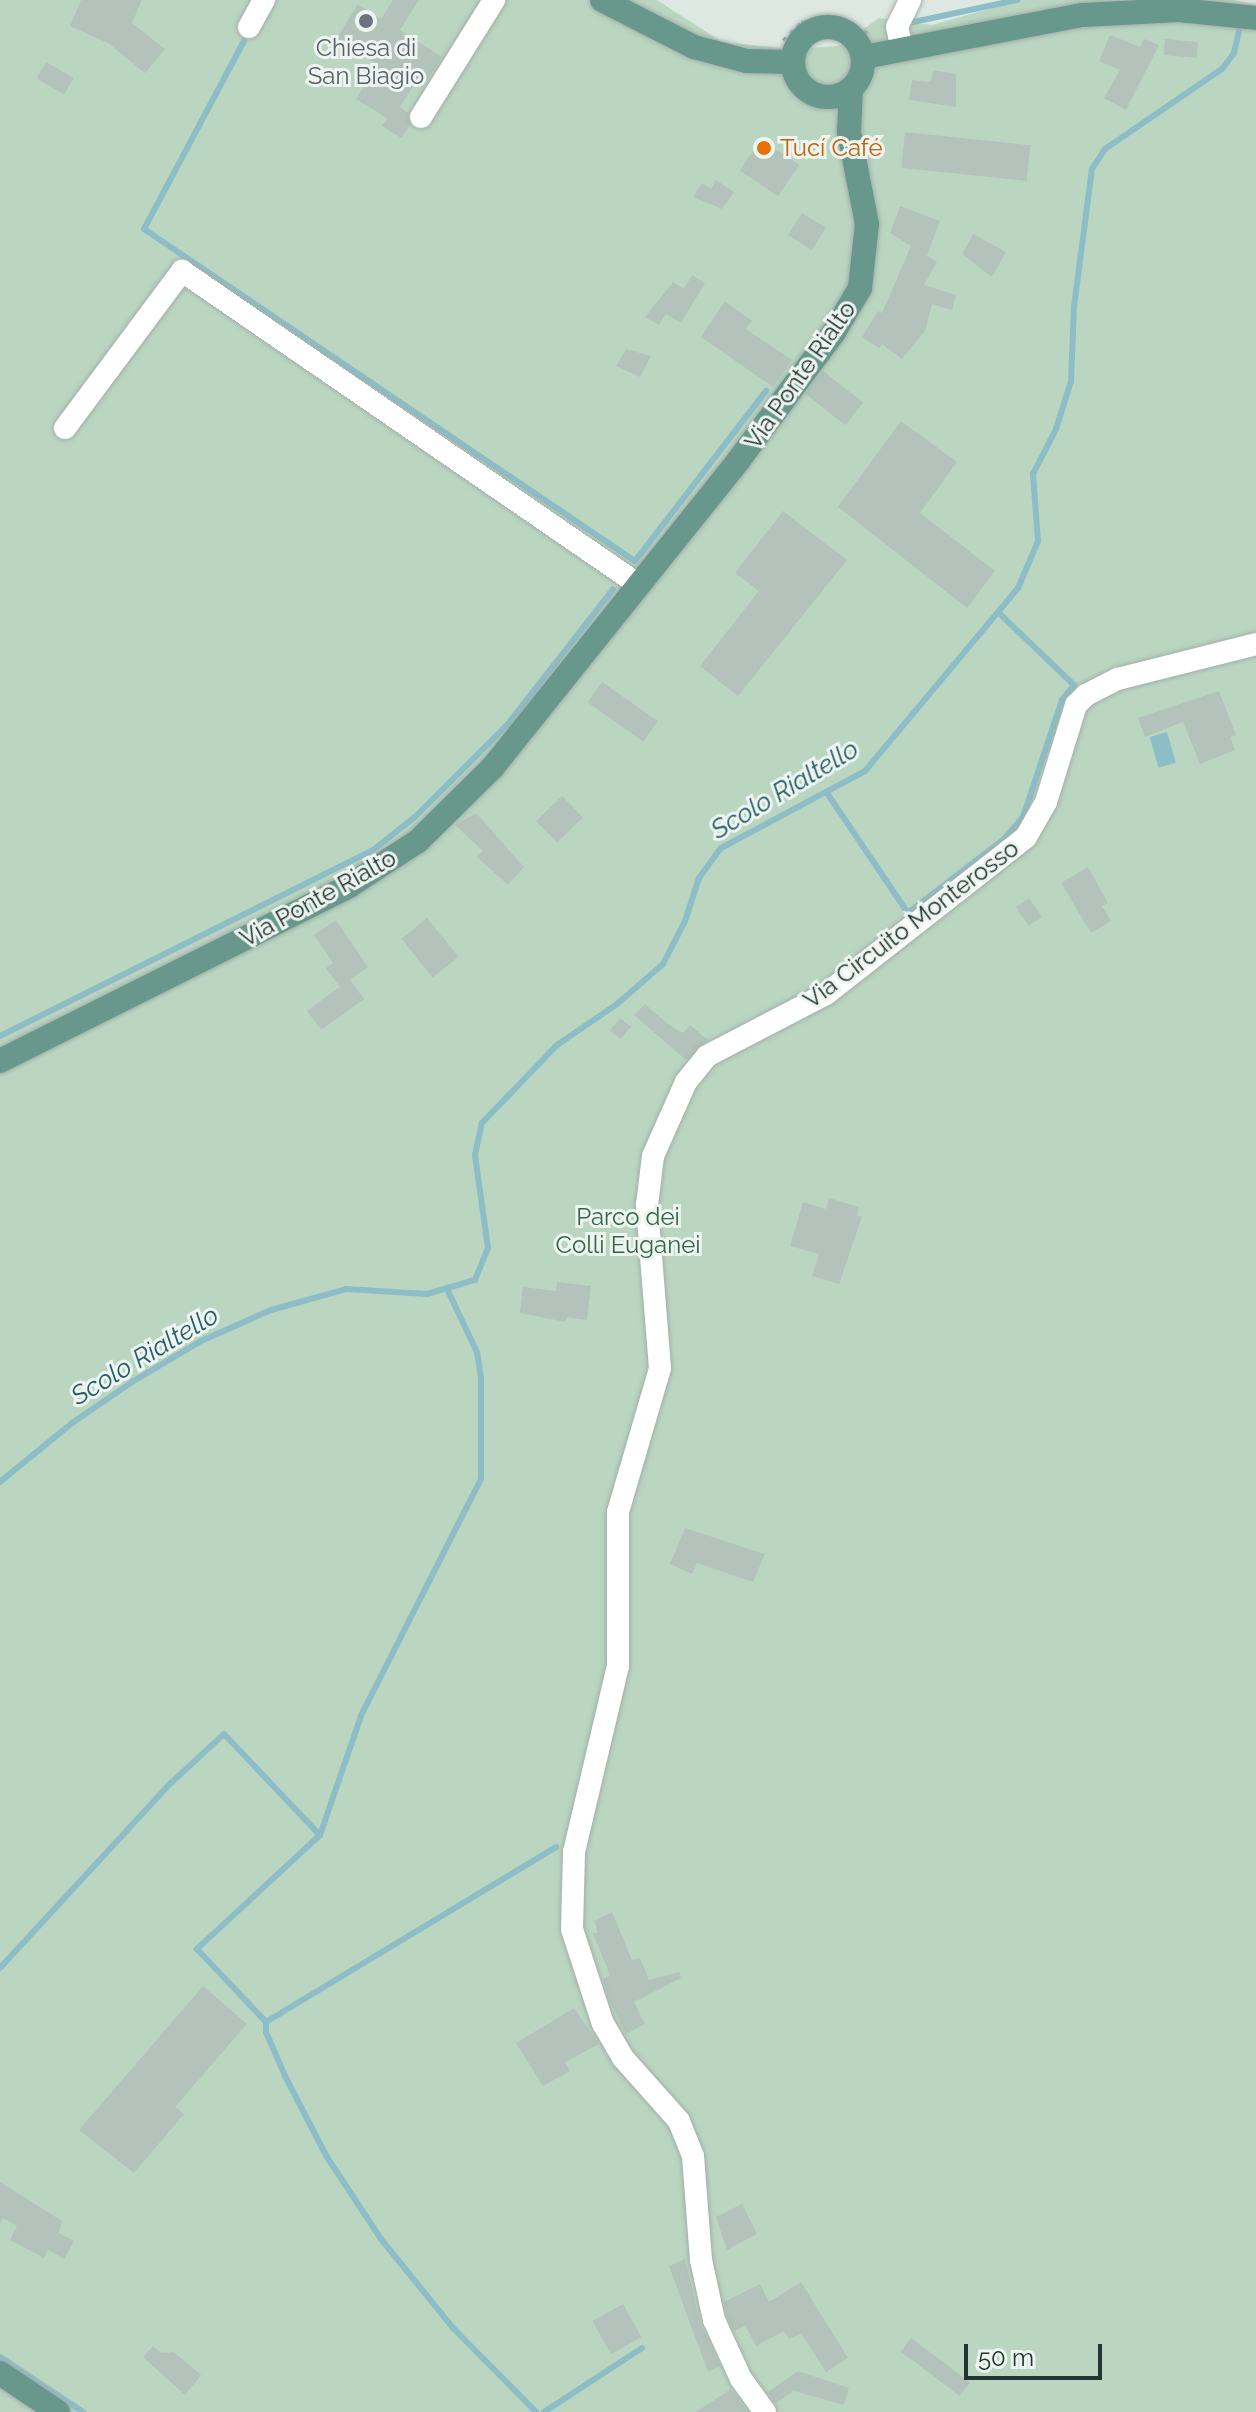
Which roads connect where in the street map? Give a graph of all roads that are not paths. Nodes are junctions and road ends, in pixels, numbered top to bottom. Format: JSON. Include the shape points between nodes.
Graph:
{"nodes":[{"id":1,"x":264,"y":0,"type":"edge"},
{"id":2,"x":494,"y":0,"type":"edge"},
{"id":3,"x":602,"y":0,"type":"edge"},
{"id":4,"x":910,"y":0,"type":"edge"},
{"id":5,"x":1256,"y":18,"type":"edge"},
{"id":6,"x":249,"y":27,"type":"dead end"},
{"id":7,"x":900,"y":42,"type":"junction"},
{"id":8,"x":785,"y":53,"type":"junction"},
{"id":9,"x":864,"y":57,"type":"junction"},
{"id":10,"x":851,"y":89,"type":"junction"},
{"id":11,"x":823,"y":97,"type":"junction"},
{"id":12,"x":421,"y":117,"type":"dead end"},
{"id":13,"x":849,"y":132,"type":"junction"},
{"id":14,"x":65,"y":428,"type":"dead end"},
{"id":15,"x":639,"y":585,"type":"junction"},
{"id":16,"x":1256,"y":645,"type":"edge"},
{"id":17,"x":0,"y":1061,"type":"edge"},
{"id":18,"x":0,"y":2373,"type":"edge"},
{"id":19,"x":58,"y":2412,"type":"edge"},
{"id":20,"x":765,"y":2412,"type":"edge"}],
"edges":[{"from":1,"to":6,"type":"street"},
{"from":2,"to":12,"type":"street"},
{"from":3,"to":8,"type":"main road","via":[[694,47],[747,61]]},
{"from":4,"to":7,"type":"street","via":[[898,15]]},
{"from":5,"to":7,"type":"main road","via":[[1179,10],[1083,15]]},
{"from":7,"to":9,"type":"main road"},
{"from":8,"to":9,"type":"main road","via":[[822,27],[850,35]]},
{"from":8,"to":11,"type":"main road","via":[[798,82]]},
{"from":9,"to":10,"type":"main road"},
{"from":10,"to":11,"type":"main road"},
{"from":10,"to":13,"type":"main road","name":"Via Ponte Rialto"},
{"from":11,"to":13,"type":"main road","name":"Via Ponte Rialto"},
{"from":13,"to":15,"type":"main road","name":"Via Ponte Rialto","via":[[867,224],[860,288],[773,414]]},
{"from":14,"to":15,"type":"street","via":[[182,271]]},
{"from":15,"to":17,"type":"main road","name":"Via Ponte Rialto","via":[[517,740],[418,841],[349,886]]},
{"from":16,"to":20,"type":"street","name":"Via Circuito Monterosso","via":[[1118,679],[1086,695],[1076,705],[1046,802],[1026,837],[826,994],[707,1056],[686,1082],[653,1156],[647,1205],[660,1368],[618,1512],[618,1666],[574,1852],[572,1929],[603,2024],[623,2058],[679,2121],[693,2156],[701,2260],[714,2320],[741,2379]]},
{"from":18,"to":19,"type":"main road"}]}
